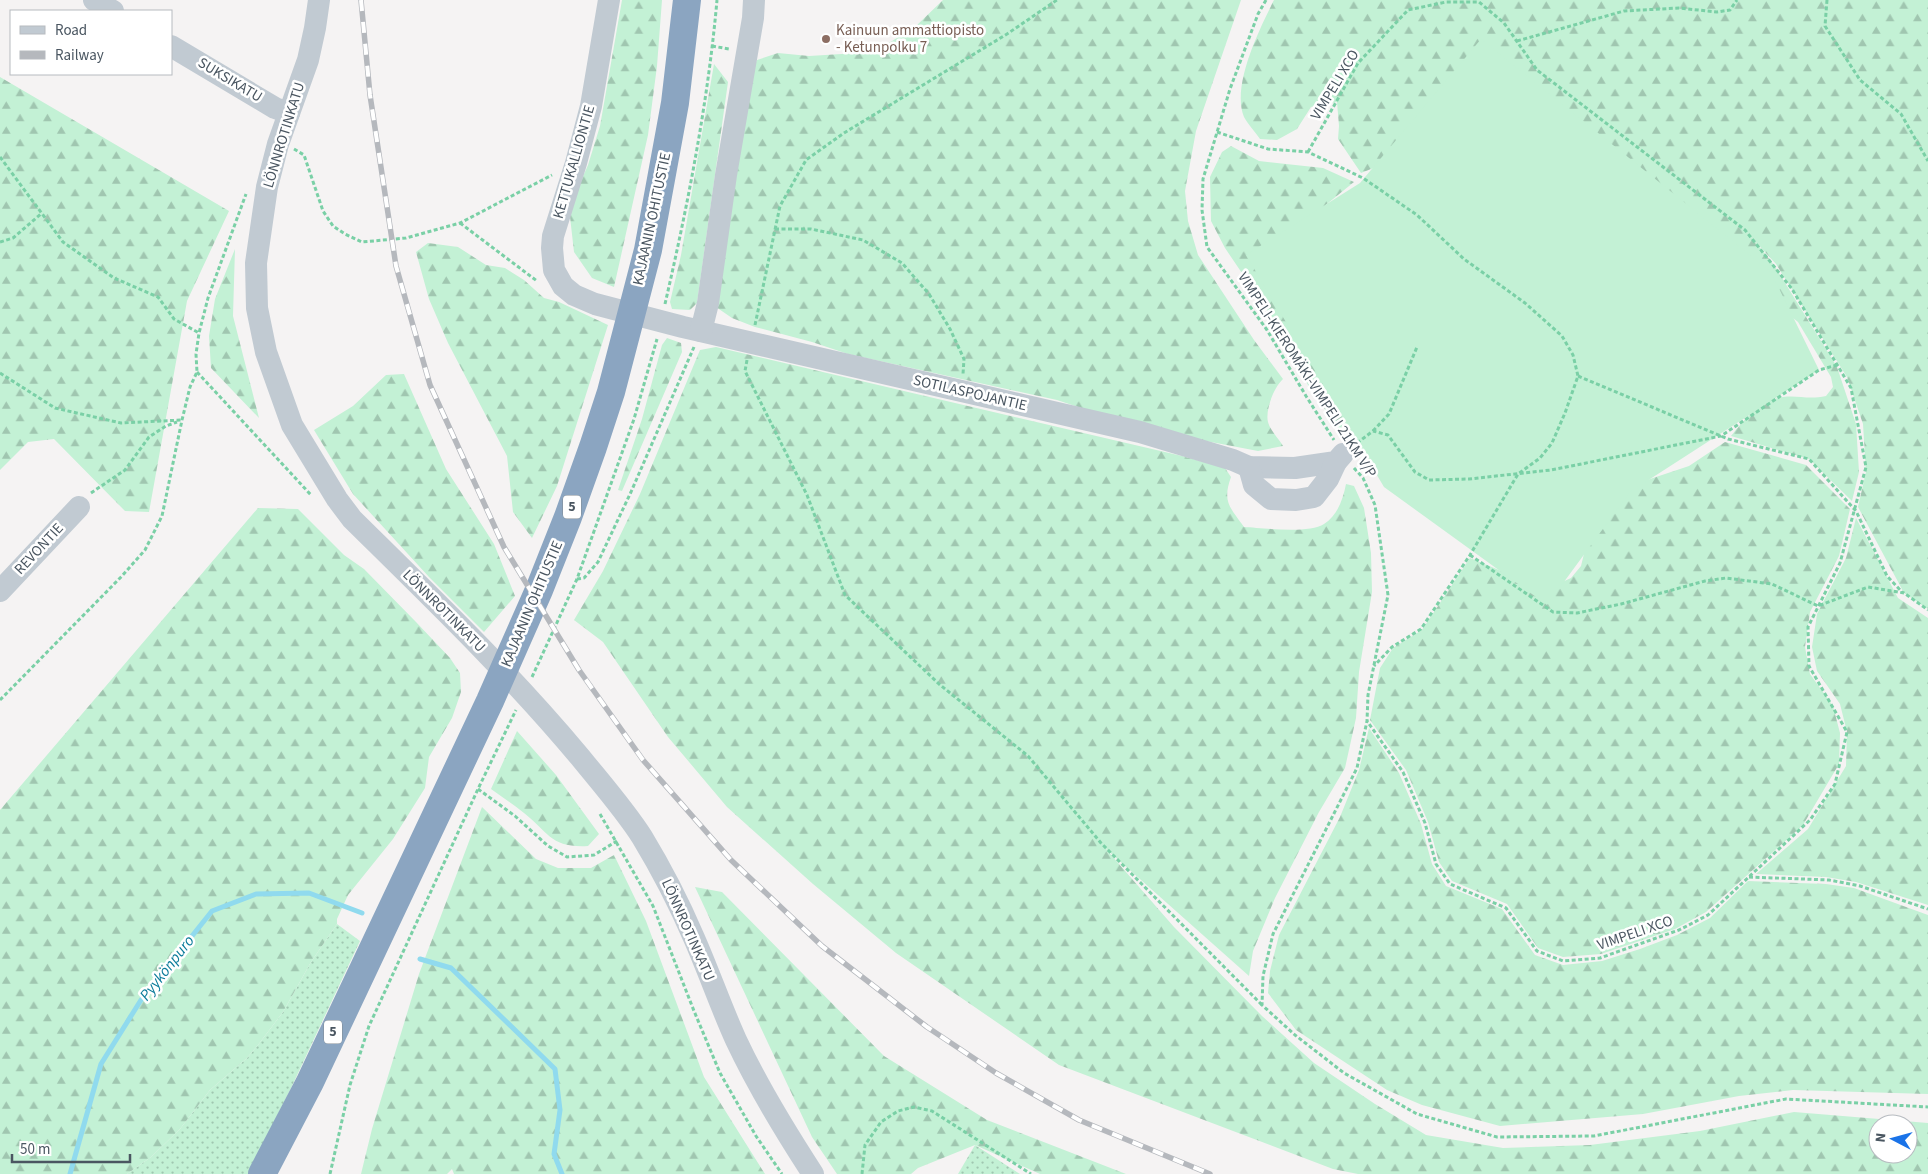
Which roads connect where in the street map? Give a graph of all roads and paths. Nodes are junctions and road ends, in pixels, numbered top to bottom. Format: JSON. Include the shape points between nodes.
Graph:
{"nodes":[{"id":1,"x":94,"y":0,"type":"edge"},
{"id":2,"x":319,"y":0,"type":"edge"},
{"id":3,"x":609,"y":0,"type":"edge"},
{"id":4,"x":687,"y":0,"type":"edge"},
{"id":5,"x":754,"y":0,"type":"edge"},
{"id":6,"x":1057,"y":0,"type":"edge"},
{"id":7,"x":1266,"y":0,"type":"edge"},
{"id":8,"x":1737,"y":0,"type":"edge"},
{"id":9,"x":1827,"y":0,"type":"edge"},
{"id":10,"x":111,"y":10,"type":"edge"},
{"id":11,"x":1517,"y":41,"type":"junction"},
{"id":12,"x":172,"y":47,"type":"edge"},
{"id":13,"x":289,"y":113,"type":"junction"},
{"id":14,"x":1217,"y":132,"type":"junction"},
{"id":15,"x":295,"y":149,"type":"dead end"},
{"id":16,"x":1308,"y":152,"type":"junction"},
{"id":17,"x":0,"y":157,"type":"edge"},
{"id":18,"x":1928,"y":161,"type":"edge"},
{"id":19,"x":576,"y":163,"type":"junction"},
{"id":20,"x":42,"y":213,"type":"junction"},
{"id":21,"x":460,"y":223,"type":"junction"},
{"id":22,"x":775,"y":229,"type":"junction"},
{"id":23,"x":0,"y":242,"type":"edge"},
{"id":24,"x":224,"y":251,"type":"dead end"},
{"id":25,"x":541,"y":284,"type":"dead end"},
{"id":26,"x":595,"y":304,"type":"joint"},
{"id":27,"x":692,"y":329,"type":"junction"},
{"id":28,"x":199,"y":333,"type":"junction"},
{"id":29,"x":751,"y":343,"type":"junction"},
{"id":30,"x":1417,"y":347,"type":"dead end"},
{"id":31,"x":1837,"y":365,"type":"junction"},
{"id":32,"x":0,"y":373,"type":"edge"},
{"id":33,"x":1578,"y":376,"type":"junction"},
{"id":34,"x":961,"y":392,"type":"junction"},
{"id":35,"x":182,"y":420,"type":"junction"},
{"id":36,"x":1373,"y":431,"type":"junction"},
{"id":37,"x":1721,"y":436,"type":"junction"},
{"id":38,"x":1339,"y":458,"type":"junction"},
{"id":39,"x":1249,"y":467,"type":"junction"},
{"id":40,"x":1518,"y":474,"type":"junction"},
{"id":41,"x":79,"y":507,"type":"joint"},
{"id":42,"x":1855,"y":510,"type":"junction"},
{"id":43,"x":1470,"y":555,"type":"junction"},
{"id":44,"x":577,"y":579,"type":"dead end"},
{"id":45,"x":0,"y":591,"type":"edge"},
{"id":46,"x":1904,"y":593,"type":"junction"},
{"id":47,"x":1818,"y":606,"type":"junction"},
{"id":48,"x":1928,"y":610,"type":"edge"},
{"id":49,"x":1373,"y":667,"type":"junction"},
{"id":50,"x":0,"y":700,"type":"edge"},
{"id":51,"x":1367,"y":721,"type":"junction"},
{"id":52,"x":478,"y":789,"type":"dead end"},
{"id":53,"x":595,"y":806,"type":"dead end"},
{"id":54,"x":617,"y":841,"type":"junction"},
{"id":55,"x":1749,"y":877,"type":"junction"},
{"id":56,"x":1928,"y":909,"type":"edge"},
{"id":57,"x":1262,"y":1004,"type":"junction"},
{"id":58,"x":310,"y":1082,"type":"junction"},
{"id":59,"x":1928,"y":1107,"type":"edge"},
{"id":60,"x":262,"y":1174,"type":"edge"},
{"id":61,"x":276,"y":1174,"type":"edge"},
{"id":62,"x":782,"y":1174,"type":"edge"},
{"id":63,"x":813,"y":1174,"type":"edge"},
{"id":64,"x":862,"y":1174,"type":"edge"},
{"id":65,"x":1031,"y":1174,"type":"edge"}],
"edges":[{"from":1,"to":10,"type":"street"},
{"from":2,"to":13,"type":"street","name":"LÖNNROTINKATU","via":[[308,60]]},
{"from":3,"to":19,"type":"street","name":"KETTUKALLIONTIE","via":[[591,106]]},
{"from":4,"to":58,"type":"highway","name":"KAJAANIN OHITUSTIE","number":"5","via":[[675,103],[648,250],[594,447],[528,616],[490,701]]},
{"from":5,"to":27,"type":"street","via":[[708,303]]},
{"from":6,"to":22,"type":"path","via":[[806,160],[780,206]]},
{"from":7,"to":14,"type":"path","name":"VIMPELI-KIEROMÄKI-VIMPELI 21KM V/P","via":[[1230,89]]},
{"from":8,"to":11,"type":"path","via":[[1730,10],[1717,12],[1679,8],[1624,11]]},
{"from":9,"to":18,"type":"path","via":[[1825,26],[1860,80],[1901,114]]},
{"from":11,"to":16,"type":"path","name":"VIMPELI XCO","via":[[1504,23],[1479,2],[1446,2],[1408,10],[1358,63]]},
{"from":11,"to":31,"type":"path","name":"VIMPELI XCO","via":[[1538,70],[1745,230],[1792,289]]},
{"from":12,"to":13,"type":"street","name":"SUKSIKATU"},
{"from":13,"to":63,"type":"street","name":"LÖNNROTINKATU","via":[[267,187],[256,263],[257,308],[266,352],[292,425],[352,519],[547,717],[640,835],[669,884],[751,1072]]},
{"from":14,"to":16,"type":"path","via":[[1268,149]]},
{"from":14,"to":38,"type":"path","name":"VIMPELI-KIEROMÄKI-VIMPELI 21KM V/P","via":[[1203,179],[1202,210],[1207,247],[1267,330]]},
{"from":15,"to":21,"type":"path","via":[[304,155],[324,211],[333,226],[362,242],[406,238]]},
{"from":16,"to":33,"type":"path","via":[[1363,178],[1417,214],[1464,259],[1525,303],[1562,336],[1573,355]]},
{"from":17,"to":20,"type":"path"},
{"from":19,"to":21,"type":"path"},
{"from":19,"to":26,"type":"street","name":"KETTUKALLIONTIE","via":[[553,236],[554,270],[563,286]]},
{"from":20,"to":23,"type":"path","via":[[12,238]]},
{"from":20,"to":28,"type":"path","via":[[63,242],[114,278],[158,297],[174,319]]},
{"from":21,"to":25,"type":"path"},
{"from":22,"to":29,"type":"path"},
{"from":22,"to":34,"type":"path","via":[[811,229],[863,240],[902,263],[929,294],[964,359]]},
{"from":24,"to":28,"type":"path"},
{"from":26,"to":27,"type":"street","name":"SOTILASPOJANTIE"},
{"from":27,"to":29,"type":"street","name":"SOTILASPOJANTIE"},
{"from":27,"to":44,"type":"path","via":[[670,405],[598,562],[584,578]]},
{"from":28,"to":35,"type":"path","via":[[197,372]]},
{"from":29,"to":34,"type":"street","name":"SOTILASPOJANTIE"},
{"from":29,"to":57,"type":"path","via":[[745,371],[807,495],[845,595],[939,684],[1028,756],[1101,843]]},
{"from":30,"to":36,"type":"path","via":[[1389,414]]},
{"from":31,"to":37,"type":"path","via":[[1819,370]]},
{"from":31,"to":42,"type":"path","name":"VIMPELI XCO","via":[[1851,388],[1866,468]]},
{"from":32,"to":35,"type":"path","via":[[54,408],[121,423]]},
{"from":33,"to":37,"type":"path"},
{"from":33,"to":40,"type":"path","via":[[1552,443],[1540,458]]},
{"from":34,"to":39,"type":"street","name":"SOTILASPOJANTIE","via":[[1140,432]]},
{"from":35,"to":41,"type":"path","via":[[149,437],[125,470],[87,496]]},
{"from":35,"to":50,"type":"path","via":[[162,516],[145,550]]},
{"from":36,"to":38,"type":"path"},
{"from":36,"to":40,"type":"path","via":[[1388,435],[1415,472],[1429,480]]},
{"from":37,"to":40,"type":"path"},
{"from":37,"to":42,"type":"path","via":[[1809,459]]},
{"from":38,"to":39,"type":"street","name":"SOTILASPOJANTIE","via":[[1295,468]]},
{"from":38,"to":39,"type":"street","via":[[1314,498],[1296,500],[1271,499],[1254,485]]},
{"from":38,"to":49,"type":"path","name":"VIMPELI-KIEROMÄKI-VIMPELI 21KM V/P","via":[[1363,478],[1375,505],[1388,594]]},
{"from":40,"to":43,"type":"path"},
{"from":41,"to":45,"type":"street","name":"REVONTIE"},
{"from":42,"to":46,"type":"path","via":[[1887,576]]},
{"from":42,"to":47,"type":"path","name":"VIMPELI XCO","via":[[1840,563]]},
{"from":43,"to":47,"type":"path","via":[[1553,612],[1577,613],[1726,578],[1772,584]]},
{"from":43,"to":49,"type":"path","via":[[1421,629],[1392,647]]},
{"from":46,"to":47,"type":"path","via":[[1868,587]]},
{"from":46,"to":48,"type":"path"},
{"from":47,"to":55,"type":"path","name":"VIMPELI XCO","via":[[1808,627],[1809,666],[1847,732],[1835,784],[1810,820]]},
{"from":49,"to":51,"type":"path","name":"VIMPELI-KIEROMÄKI-VIMPELI 21KM V/P"},
{"from":51,"to":55,"type":"path","name":"VIMPELI XCO","via":[[1403,772],[1424,822],[1436,864],[1450,884],[1506,908],[1537,950],[1563,961],[1600,958],[1679,930],[1708,915]]},
{"from":51,"to":57,"type":"path","via":[[1357,768],[1272,934],[1262,976]]},
{"from":52,"to":54,"type":"path","via":[[548,846],[567,857],[594,855]]},
{"from":53,"to":54,"type":"path"},
{"from":54,"to":62,"type":"path","via":[[653,906],[720,1073]]},
{"from":55,"to":56,"type":"path","via":[[1829,880],[1860,886]]},
{"from":57,"to":59,"type":"path","via":[[1295,1036],[1344,1073],[1417,1114],[1498,1138],[1594,1136],[1786,1099]]},
{"from":58,"to":60,"type":"highway","number":"5"},
{"from":58,"to":61,"type":"highway","number":"5"},
{"from":64,"to":65,"type":"path","via":[[865,1145],[881,1122],[898,1111],[914,1107],[932,1111]]}]}
